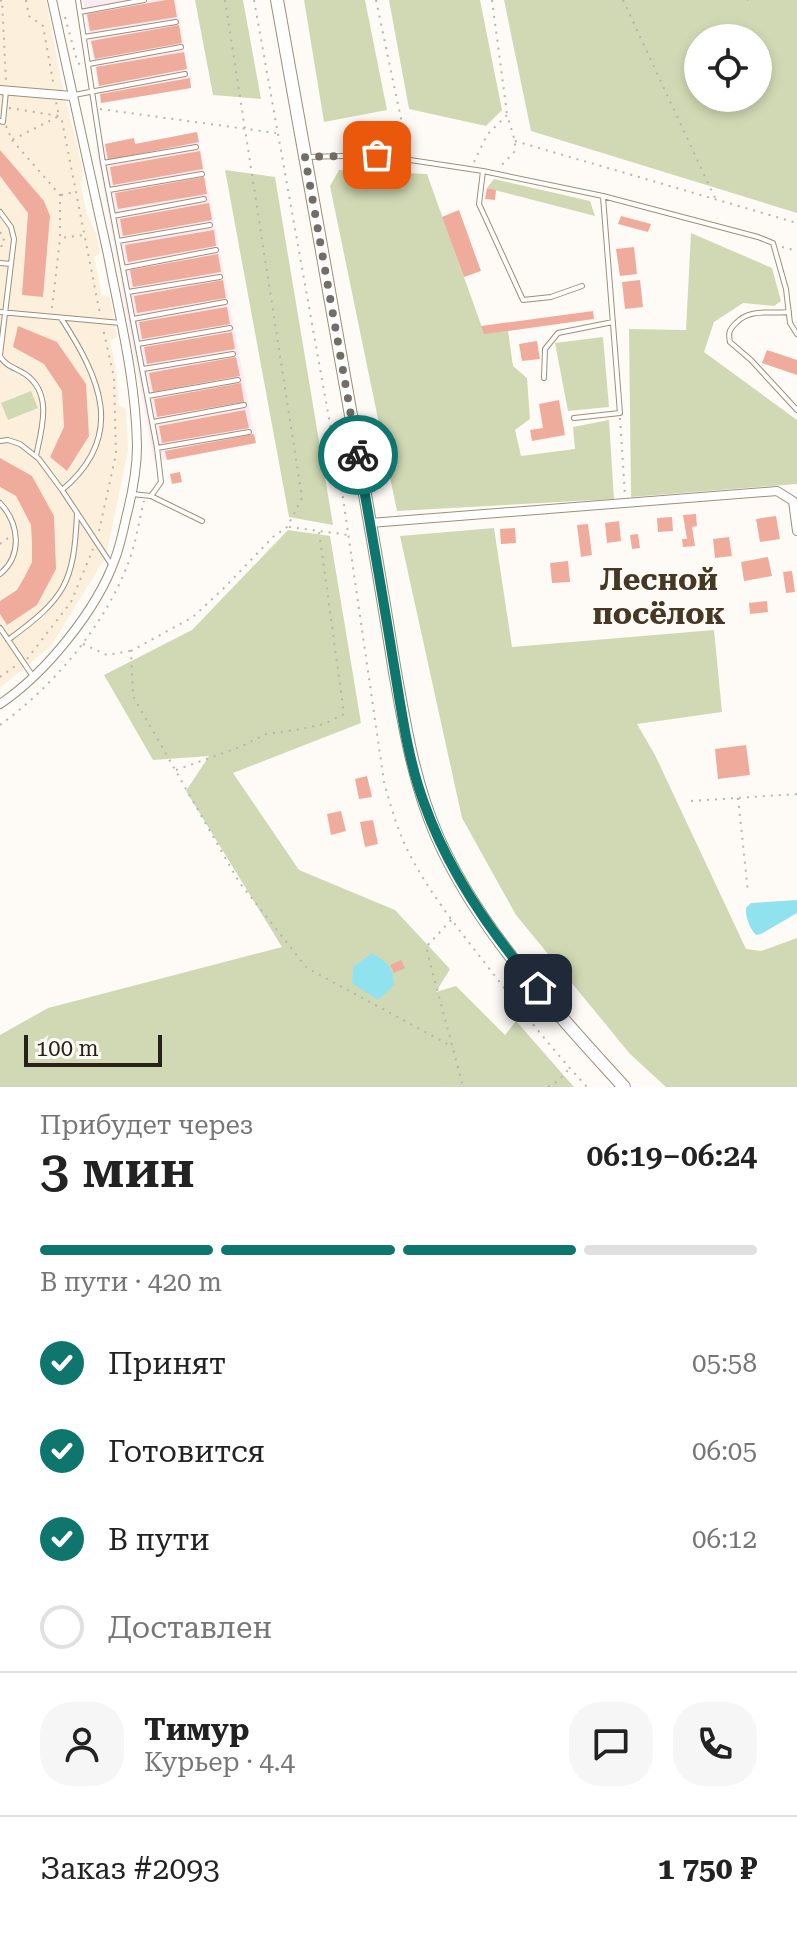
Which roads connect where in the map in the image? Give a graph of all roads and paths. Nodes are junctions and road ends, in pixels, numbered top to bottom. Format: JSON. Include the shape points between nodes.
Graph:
{"nodes":[{"id":1,"x":2,"y":0,"type":"edge"},
{"id":2,"x":26,"y":0,"type":"edge"},
{"id":3,"x":52,"y":0,"type":"edge"},
{"id":4,"x":78,"y":0,"type":"edge"},
{"id":5,"x":144,"y":0,"type":"edge"},
{"id":6,"x":225,"y":0,"type":"edge"},
{"id":7,"x":277,"y":0,"type":"edge"},
{"id":8,"x":376,"y":0,"type":"edge"},
{"id":9,"x":492,"y":0,"type":"edge"},
{"id":10,"x":623,"y":0,"type":"edge"},
{"id":11,"x":64,"y":12,"type":"dead end"},
{"id":12,"x":80,"y":12,"type":"junction"},
{"id":13,"x":176,"y":22,"type":"dead end"},
{"id":14,"x":84,"y":37,"type":"junction"},
{"id":15,"x":181,"y":47,"type":"dead end"},
{"id":16,"x":88,"y":65,"type":"junction"},
{"id":17,"x":81,"y":69,"type":"dead end"},
{"id":18,"x":185,"y":74,"type":"dead end"},
{"id":19,"x":55,"y":89,"type":"dead end"},
{"id":20,"x":3,"y":90,"type":"edge"},
{"id":21,"x":92,"y":92,"type":"junction"},
{"id":22,"x":72,"y":96,"type":"junction"},
{"id":23,"x":56,"y":101,"type":"dead end"},
{"id":24,"x":5,"y":108,"type":"junction"},
{"id":25,"x":95,"y":108,"type":"junction"},
{"id":26,"x":507,"y":115,"type":"junction"},
{"id":27,"x":59,"y":116,"type":"junction"},
{"id":28,"x":71,"y":119,"type":"dead end"},
{"id":29,"x":2,"y":121,"type":"edge"},
{"id":30,"x":62,"y":121,"type":"junction"},
{"id":31,"x":245,"y":129,"type":"junction"},
{"id":32,"x":277,"y":134,"type":"dead end"},
{"id":33,"x":12,"y":140,"type":"junction"},
{"id":34,"x":515,"y":141,"type":"junction"},
{"id":35,"x":196,"y":147,"type":"dead end"},
{"id":36,"x":305,"y":157,"type":"junction"},
{"id":37,"x":410,"y":161,"type":"junction"},
{"id":38,"x":103,"y":163,"type":"junction"},
{"id":39,"x":470,"y":169,"type":"junction"},
{"id":40,"x":483,"y":171,"type":"junction"},
{"id":41,"x":494,"y":173,"type":"junction"},
{"id":42,"x":202,"y":174,"type":"dead end"},
{"id":43,"x":109,"y":190,"type":"junction"},
{"id":44,"x":75,"y":191,"type":"junction"},
{"id":45,"x":60,"y":195,"type":"junction"},
{"id":46,"x":603,"y":196,"type":"junction"},
{"id":47,"x":204,"y":199,"type":"dead end"},
{"id":48,"x":716,"y":200,"type":"junction"},
{"id":49,"x":0,"y":212,"type":"edge"},
{"id":50,"x":113,"y":216,"type":"junction"},
{"id":51,"x":797,"y":223,"type":"edge"},
{"id":52,"x":210,"y":225,"type":"dead end"},
{"id":53,"x":0,"y":233,"type":"edge"},
{"id":54,"x":84,"y":235,"type":"junction"},
{"id":55,"x":60,"y":238,"type":"junction"},
{"id":56,"x":118,"y":241,"type":"junction"},
{"id":57,"x":773,"y":243,"type":"junction"},
{"id":58,"x":0,"y":246,"type":"edge"},
{"id":59,"x":216,"y":250,"type":"dead end"},
{"id":60,"x":797,"y":251,"type":"edge"},
{"id":61,"x":0,"y":263,"type":"edge"},
{"id":62,"x":11,"y":264,"type":"junction"},
{"id":63,"x":123,"y":268,"type":"junction"},
{"id":64,"x":220,"y":277,"type":"dead end"},
{"id":65,"x":582,"y":286,"type":"dead end"},
{"id":66,"x":128,"y":292,"type":"junction"},
{"id":67,"x":225,"y":302,"type":"dead end"},
{"id":68,"x":3,"y":312,"type":"edge"},
{"id":69,"x":789,"y":312,"type":"junction"},
{"id":70,"x":51,"y":317,"type":"junction"},
{"id":71,"x":61,"y":318,"type":"junction"},
{"id":72,"x":133,"y":319,"type":"junction"},
{"id":73,"x":102,"y":322,"type":"junction"},
{"id":74,"x":613,"y":322,"type":"junction"},
{"id":75,"x":121,"y":324,"type":"junction"},
{"id":76,"x":230,"y":328,"type":"dead end"},
{"id":77,"x":797,"y":334,"type":"edge"},
{"id":78,"x":138,"y":344,"type":"junction"},
{"id":79,"x":233,"y":354,"type":"dead end"},
{"id":80,"x":0,"y":356,"type":"edge"},
{"id":81,"x":143,"y":369,"type":"junction"},
{"id":82,"x":544,"y":378,"type":"dead end"},
{"id":83,"x":238,"y":380,"type":"dead end"},
{"id":84,"x":148,"y":396,"type":"junction"},
{"id":85,"x":244,"y":405,"type":"dead end"},
{"id":86,"x":797,"y":410,"type":"edge"},
{"id":87,"x":620,"y":413,"type":"junction"},
{"id":88,"x":574,"y":418,"type":"dead end"},
{"id":89,"x":153,"y":422,"type":"junction"},
{"id":90,"x":249,"y":432,"type":"dead end"},
{"id":91,"x":0,"y":441,"type":"edge"},
{"id":92,"x":157,"y":448,"type":"junction"},
{"id":93,"x":36,"y":456,"type":"junction"},
{"id":94,"x":62,"y":490,"type":"junction"},
{"id":95,"x":132,"y":494,"type":"junction"},
{"id":96,"x":151,"y":496,"type":"junction"},
{"id":97,"x":0,"y":503,"type":"edge"},
{"id":98,"x":626,"y":503,"type":"junction"},
{"id":99,"x":77,"y":512,"type":"junction"},
{"id":100,"x":202,"y":521,"type":"dead end"},
{"id":101,"x":370,"y":523,"type":"junction"},
{"id":102,"x":287,"y":527,"type":"junction"},
{"id":103,"x":319,"y":531,"type":"junction"},
{"id":104,"x":797,"y":531,"type":"edge"},
{"id":105,"x":16,"y":532,"type":"junction"},
{"id":106,"x":0,"y":535,"type":"edge"},
{"id":107,"x":349,"y":535,"type":"dead end"},
{"id":108,"x":4,"y":541,"type":"junction"},
{"id":109,"x":96,"y":542,"type":"junction"},
{"id":110,"x":0,"y":544,"type":"edge"},
{"id":111,"x":112,"y":566,"type":"junction"},
{"id":112,"x":0,"y":574,"type":"edge"},
{"id":113,"x":0,"y":628,"type":"edge"},
{"id":114,"x":8,"y":640,"type":"junction"},
{"id":115,"x":81,"y":643,"type":"dead end"},
{"id":116,"x":131,"y":651,"type":"junction"},
{"id":117,"x":23,"y":661,"type":"junction"},
{"id":118,"x":0,"y":677,"type":"edge"},
{"id":119,"x":34,"y":677,"type":"junction"},
{"id":120,"x":0,"y":704,"type":"edge"},
{"id":121,"x":175,"y":770,"type":"junction"},
{"id":122,"x":797,"y":794,"type":"edge"},
{"id":123,"x":738,"y":798,"type":"junction"},
{"id":124,"x":691,"y":801,"type":"dead end"},
{"id":125,"x":748,"y":892,"type":"dead end"},
{"id":126,"x":451,"y":920,"type":"dead end"},
{"id":127,"x":453,"y":1047,"type":"junction"},
{"id":128,"x":570,"y":1068,"type":"dead end"},
{"id":129,"x":463,"y":1087,"type":"edge"},
{"id":130,"x":548,"y":1087,"type":"edge"},
{"id":131,"x":624,"y":1087,"type":"edge"}],
"edges":[{"from":1,"to":20,"type":"path"},
{"from":2,"to":19,"type":"path","via":[[29,16],[43,26]]},
{"from":3,"to":22,"type":"street"},
{"from":4,"to":12,"type":"lane"},
{"from":5,"to":12,"type":"lane"},
{"from":6,"to":31,"type":"path"},
{"from":7,"to":36,"type":"main road"},
{"from":8,"to":37,"type":"path"},
{"from":9,"to":26,"type":"path"},
{"from":10,"to":48,"type":"path"},
{"from":11,"to":17,"type":"path"},
{"from":12,"to":14,"type":"lane"},
{"from":13,"to":14,"type":"lane"},
{"from":14,"to":16,"type":"lane"},
{"from":15,"to":16,"type":"lane"},
{"from":16,"to":21,"type":"lane"},
{"from":18,"to":21,"type":"lane"},
{"from":20,"to":22,"type":"street"},
{"from":20,"to":24,"type":"lane"},
{"from":21,"to":22,"type":"lane"},
{"from":21,"to":25,"type":"lane"},
{"from":22,"to":75,"type":"street"},
{"from":23,"to":27,"type":"path"},
{"from":24,"to":27,"type":"path"},
{"from":24,"to":29,"type":"lane"},
{"from":25,"to":31,"type":"path"},
{"from":25,"to":38,"type":"lane"},
{"from":26,"to":34,"type":"path"},
{"from":26,"to":39,"type":"path","via":[[487,135]]},
{"from":27,"to":30,"type":"path"},
{"from":27,"to":33,"type":"path"},
{"from":28,"to":30,"type":"path"},
{"from":29,"to":33,"type":"path"},
{"from":30,"to":44,"type":"path"},
{"from":31,"to":32,"type":"path"},
{"from":31,"to":102,"type":"path","via":[[302,498]]},
{"from":33,"to":45,"type":"path"},
{"from":34,"to":41,"type":"path","via":[[515,151]]},
{"from":34,"to":48,"type":"path"},
{"from":35,"to":38,"type":"lane"},
{"from":36,"to":37,"type":"lane","via":[[377,155]]},
{"from":36,"to":101,"type":"main road"},
{"from":37,"to":39,"type":"lane"},
{"from":38,"to":43,"type":"lane"},
{"from":39,"to":40,"type":"lane"},
{"from":40,"to":41,"type":"lane"},
{"from":40,"to":65,"type":"lane","via":[[479,204],[523,300]]},
{"from":41,"to":46,"type":"lane"},
{"from":42,"to":43,"type":"lane"},
{"from":43,"to":50,"type":"lane"},
{"from":44,"to":45,"type":"path"},
{"from":44,"to":54,"type":"path"},
{"from":45,"to":55,"type":"path"},
{"from":46,"to":57,"type":"lane"},
{"from":46,"to":74,"type":"lane"},
{"from":47,"to":50,"type":"lane"},
{"from":48,"to":51,"type":"path"},
{"from":49,"to":62,"type":"lane","via":[[14,235]]},
{"from":50,"to":56,"type":"lane"},
{"from":52,"to":56,"type":"lane"},
{"from":53,"to":58,"type":"path"},
{"from":54,"to":55,"type":"path"},
{"from":54,"to":73,"type":"path"},
{"from":55,"to":70,"type":"path"},
{"from":56,"to":63,"type":"lane"},
{"from":57,"to":60,"type":"path"},
{"from":57,"to":69,"type":"lane"},
{"from":59,"to":63,"type":"lane"},
{"from":61,"to":62,"type":"lane"},
{"from":62,"to":68,"type":"lane"},
{"from":63,"to":66,"type":"lane"},
{"from":64,"to":66,"type":"lane"},
{"from":66,"to":72,"type":"lane"},
{"from":67,"to":72,"type":"lane"},
{"from":68,"to":70,"type":"lane"},
{"from":68,"to":80,"type":"lane"},
{"from":69,"to":77,"type":"lane"},
{"from":69,"to":86,"type":"lane","via":[[741,318],[728,338]]},
{"from":70,"to":71,"type":"lane"},
{"from":71,"to":73,"type":"lane"},
{"from":71,"to":94,"type":"lane","via":[[89,366],[101,407],[90,460]]},
{"from":72,"to":78,"type":"lane"},
{"from":73,"to":75,"type":"lane"},
{"from":73,"to":109,"type":"path","via":[[114,377],[116,454]]},
{"from":74,"to":82,"type":"lane","via":[[558,333],[545,349]]},
{"from":74,"to":87,"type":"lane"},
{"from":75,"to":95,"type":"street","via":[[132,377],[137,448]]},
{"from":76,"to":78,"type":"lane"},
{"from":78,"to":81,"type":"lane"},
{"from":79,"to":81,"type":"lane"},
{"from":80,"to":93,"type":"lane","via":[[28,375],[41,393],[43,420]]},
{"from":81,"to":84,"type":"lane"},
{"from":83,"to":84,"type":"lane"},
{"from":84,"to":89,"type":"lane"},
{"from":85,"to":89,"type":"lane"},
{"from":87,"to":88,"type":"lane"},
{"from":87,"to":98,"type":"path"},
{"from":89,"to":92,"type":"lane"},
{"from":90,"to":92,"type":"lane"},
{"from":91,"to":93,"type":"lane","via":[[14,441]]},
{"from":92,"to":96,"type":"lane","via":[[161,482]]},
{"from":93,"to":94,"type":"lane"},
{"from":94,"to":99,"type":"lane"},
{"from":95,"to":96,"type":"lane"},
{"from":95,"to":111,"type":"street"},
{"from":96,"to":100,"type":"lane"},
{"from":97,"to":105,"type":"lane"},
{"from":98,"to":101,"type":"street"},
{"from":98,"to":104,"type":"street","via":[[777,491],[793,501]]},
{"from":99,"to":109,"type":"lane"},
{"from":99,"to":114,"type":"lane","via":[[65,583],[48,608]]},
{"from":101,"to":131,"type":"main road","via":[[411,755],[438,839],[484,919]]},
{"from":102,"to":103,"type":"path"},
{"from":102,"to":116,"type":"path","via":[[193,617]]},
{"from":103,"to":107,"type":"path"},
{"from":103,"to":121,"type":"path","via":[[344,714],[324,724],[266,734]]},
{"from":105,"to":108,"type":"path"},
{"from":105,"to":112,"type":"lane","via":[[12,559]]},
{"from":106,"to":108,"type":"path"},
{"from":108,"to":110,"type":"path"},
{"from":109,"to":111,"type":"lane"},
{"from":109,"to":117,"type":"path","via":[[71,602]]},
{"from":111,"to":119,"type":"street","via":[[73,632]]},
{"from":113,"to":114,"type":"lane"},
{"from":114,"to":117,"type":"lane"},
{"from":115,"to":116,"type":"path","via":[[107,655]]},
{"from":116,"to":121,"type":"path","via":[[133,696]]},
{"from":117,"to":118,"type":"path"},
{"from":117,"to":119,"type":"lane"},
{"from":119,"to":120,"type":"street"},
{"from":121,"to":127,"type":"path","via":[[239,882],[307,968]]},
{"from":122,"to":123,"type":"path"},
{"from":123,"to":124,"type":"path"},
{"from":123,"to":125,"type":"path"},
{"from":126,"to":127,"type":"path","via":[[426,947]]},
{"from":127,"to":129,"type":"path"},
{"from":128,"to":130,"type":"path"}]}
